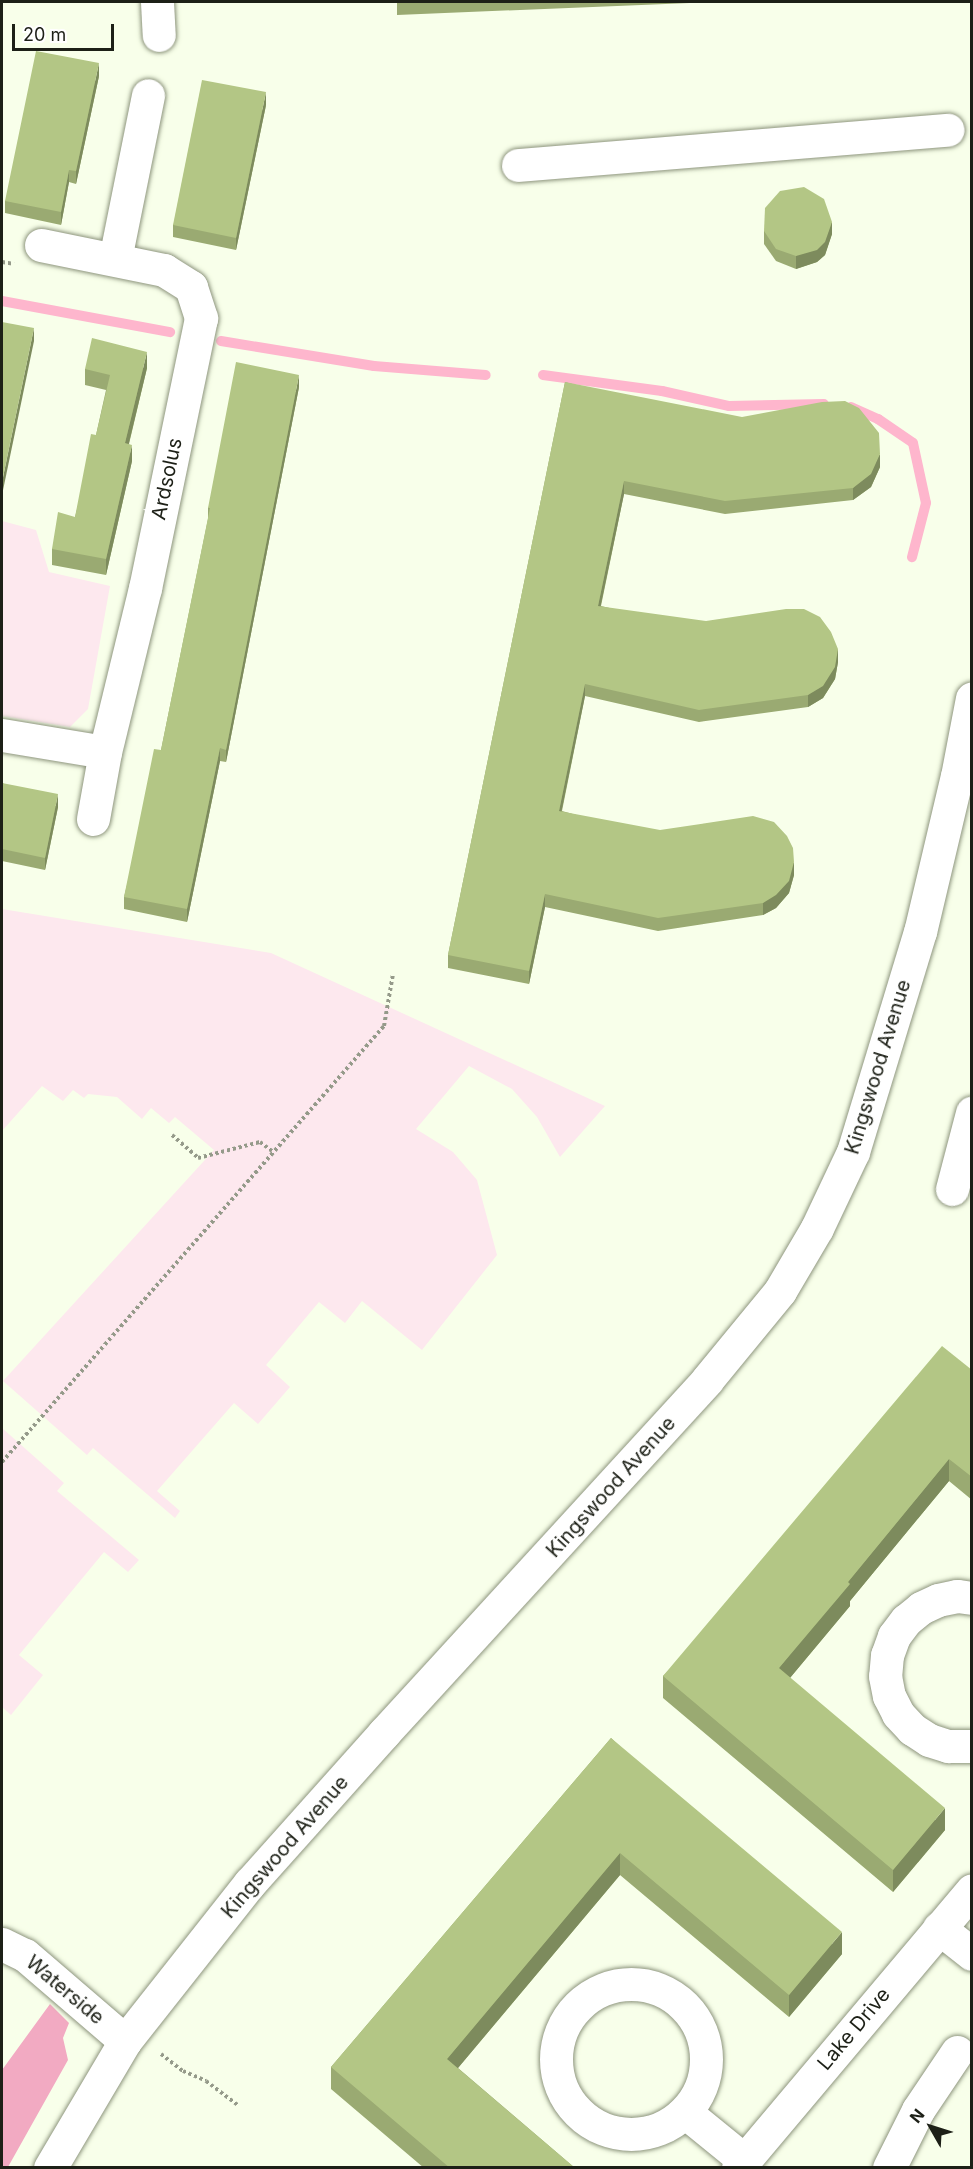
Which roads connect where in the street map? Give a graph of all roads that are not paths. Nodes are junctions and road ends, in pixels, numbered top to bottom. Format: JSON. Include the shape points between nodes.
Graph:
{"nodes":[{"id":1,"x":157,"y":2,"type":"edge"},
{"id":2,"x":159,"y":35,"type":"dead end"},
{"id":3,"x":148,"y":94,"type":"dead end"},
{"id":4,"x":948,"y":130,"type":"dead end"},
{"id":5,"x":518,"y":165,"type":"dead end"},
{"id":6,"x":42,"y":245,"type":"dead end"},
{"id":7,"x":115,"y":259,"type":"junction"},
{"id":8,"x":972,"y":698,"type":"edge"},
{"id":9,"x":2,"y":735,"type":"edge"},
{"id":10,"x":105,"y":752,"type":"junction"},
{"id":11,"x":93,"y":819,"type":"dead end"},
{"id":12,"x":972,"y":1113,"type":"edge"},
{"id":13,"x":952,"y":1189,"type":"dead end"},
{"id":14,"x":972,"y":1598,"type":"edge"},
{"id":15,"x":972,"y":1746,"type":"edge"},
{"id":16,"x":972,"y":1890,"type":"edge"},
{"id":17,"x":939,"y":1928,"type":"junction"},
{"id":18,"x":2,"y":1944,"type":"edge"},
{"id":19,"x":972,"y":1954,"type":"edge"},
{"id":20,"x":125,"y":2041,"type":"junction"},
{"id":21,"x":957,"y":2052,"type":"dead end"},
{"id":22,"x":685,"y":2112,"type":"junction"},
{"id":23,"x":741,"y":2164,"type":"edge"},
{"id":24,"x":50,"y":2168,"type":"edge"},
{"id":25,"x":889,"y":2168,"type":"edge"}],
"edges":[{"from":1,"to":2,"type":"street"},
{"from":3,"to":7,"type":"street"},
{"from":4,"to":5,"type":"street"},
{"from":6,"to":7,"type":"street","name":"Ardsolus"},
{"from":7,"to":10,"type":"street","name":"Ardsolus","via":[[164,270],[191,287],[201,318],[145,588]]},
{"from":8,"to":20,"type":"street","name":"Kingswood Avenue","via":[[920,932],[853,1152],[817,1228],[780,1291],[707,1380],[250,1883]]},
{"from":9,"to":10,"type":"street"},
{"from":10,"to":11,"type":"street","name":"Ardsolus"},
{"from":12,"to":13,"type":"street"},
{"from":14,"to":15,"type":"street","via":[[938,1600],[906,1620],[894,1636],[885,1676],[898,1714],[912,1729],[948,1746]]},
{"from":16,"to":17,"type":"street","name":"Lake Drive"},
{"from":17,"to":19,"type":"street"},
{"from":17,"to":23,"type":"street","name":"Lake Drive"},
{"from":18,"to":20,"type":"street","name":"Waterside","via":[[25,1955]]},
{"from":20,"to":24,"type":"street","name":"Kingswood Avenue"},
{"from":21,"to":25,"type":"street","via":[[918,2110]]},
{"from":22,"to":22,"type":"street","via":[[650,2132],[630,2134],[591,2123],[576,2110],[564,2093],[556,2054],[570,2015],[584,2000],[600,1990],[638,1984],[664,1992],[687,2008],[701,2033],[707,2061],[700,2088]]},
{"from":22,"to":23,"type":"street"}]}
